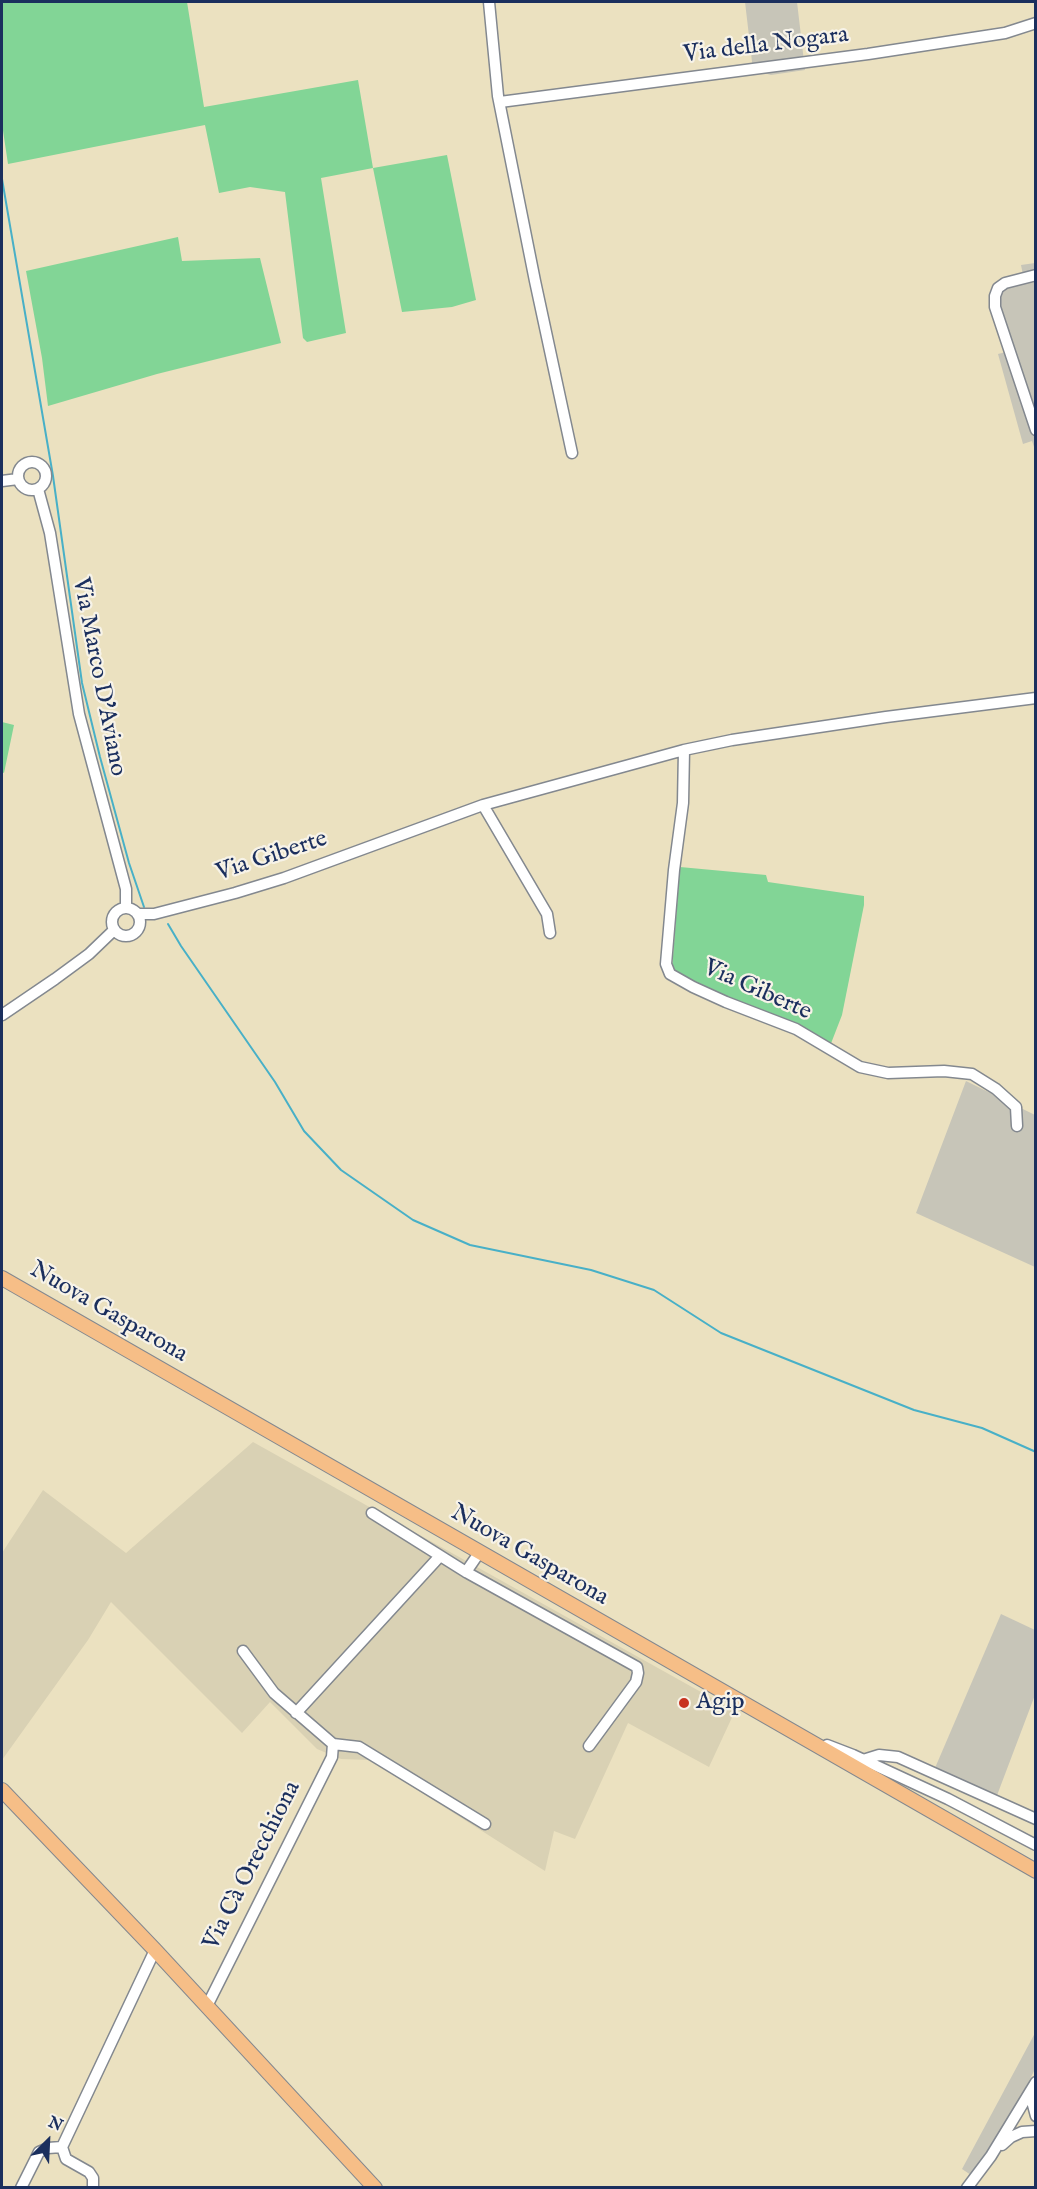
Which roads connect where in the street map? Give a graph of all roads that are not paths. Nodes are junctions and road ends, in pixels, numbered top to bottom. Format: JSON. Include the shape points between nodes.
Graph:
{"nodes":[{"id":1,"x":489,"y":2,"type":"edge"},
{"id":2,"x":1035,"y":23,"type":"edge"},
{"id":3,"x":500,"y":102,"type":"junction"},
{"id":4,"x":1035,"y":275,"type":"edge"},
{"id":5,"x":1035,"y":430,"type":"edge"},
{"id":6,"x":572,"y":453,"type":"dead end"},
{"id":7,"x":18,"y":479,"type":"junction"},
{"id":8,"x":2,"y":481,"type":"edge"},
{"id":9,"x":38,"y":489,"type":"junction"},
{"id":10,"x":1035,"y":698,"type":"edge"},
{"id":11,"x":684,"y":750,"type":"junction"},
{"id":12,"x":483,"y":805,"type":"junction"},
{"id":13,"x":126,"y":908,"type":"junction"},
{"id":14,"x":138,"y":914,"type":"junction"},
{"id":15,"x":114,"y":930,"type":"junction"},
{"id":16,"x":550,"y":933,"type":"dead end"},
{"id":17,"x":2,"y":1014,"type":"edge"},
{"id":18,"x":1017,"y":1126,"type":"dead end"},
{"id":19,"x":2,"y":1278,"type":"edge"},
{"id":20,"x":372,"y":1513,"type":"dead end"},
{"id":21,"x":479,"y":1553,"type":"junction"},
{"id":22,"x":440,"y":1556,"type":"junction"},
{"id":23,"x":466,"y":1572,"type":"junction"},
{"id":24,"x":243,"y":1651,"type":"dead end"},
{"id":25,"x":745,"y":1705,"type":"junction"},
{"id":26,"x":296,"y":1713,"type":"junction"},
{"id":27,"x":333,"y":1744,"type":"junction"},
{"id":28,"x":589,"y":1746,"type":"dead end"},
{"id":29,"x":864,"y":1760,"type":"junction"},
{"id":30,"x":2,"y":1790,"type":"edge"},
{"id":31,"x":1035,"y":1819,"type":"edge"},
{"id":32,"x":485,"y":1824,"type":"dead end"},
{"id":33,"x":1035,"y":1845,"type":"edge"},
{"id":34,"x":1031,"y":1870,"type":"edge"},
{"id":35,"x":155,"y":1950,"type":"junction"},
{"id":36,"x":207,"y":2006,"type":"junction"},
{"id":37,"x":1035,"y":2082,"type":"edge"},
{"id":38,"x":1035,"y":2093,"type":"edge"},
{"id":39,"x":1018,"y":2114,"type":"junction"},
{"id":40,"x":1035,"y":2117,"type":"edge"},
{"id":41,"x":1035,"y":2131,"type":"edge"},
{"id":42,"x":63,"y":2147,"type":"junction"},
{"id":43,"x":991,"y":2156,"type":"junction"},
{"id":44,"x":21,"y":2187,"type":"edge"},
{"id":45,"x":93,"y":2187,"type":"edge"},
{"id":46,"x":375,"y":2187,"type":"edge"},
{"id":47,"x":967,"y":2187,"type":"edge"}],
"edges":[{"from":1,"to":3,"type":"street"},
{"from":2,"to":3,"type":"street","name":"Via della Nogara","via":[[1005,33],[891,50]]},
{"from":3,"to":6,"type":"street"},
{"from":4,"to":5,"type":"street","via":[[998,288],[995,307]]},
{"from":7,"to":8,"type":"street"},
{"from":7,"to":9,"type":"street","via":[[27,489]]},
{"from":7,"to":9,"type":"street","via":[[19,470],[26,463],[40,464],[47,476]]},
{"from":9,"to":13,"type":"street","name":"Via Marco D'Aviano","via":[[50,533],[79,714],[126,889]]},
{"from":10,"to":11,"type":"street","name":"Via Giberte","via":[[832,725]]},
{"from":11,"to":12,"type":"street","name":"Via Giberte"},
{"from":11,"to":18,"type":"street","name":"Via Giberte","via":[[683,803],[666,964],[670,974],[726,1002],[796,1029],[860,1067],[888,1072],[972,1074],[1017,1107]]},
{"from":12,"to":14,"type":"street","name":"Via Giberte","via":[[284,878],[154,914]]},
{"from":12,"to":16,"type":"street","via":[[547,914]]},
{"from":13,"to":14,"type":"street"},
{"from":13,"to":15,"type":"street","via":[[113,917]]},
{"from":14,"to":15,"type":"street","via":[[139,928],[132,935],[122,936]]},
{"from":15,"to":17,"type":"street","via":[[64,973]]},
{"from":19,"to":21,"type":"main road","name":"Nuova Gasparona"},
{"from":20,"to":22,"type":"street"},
{"from":21,"to":23,"type":"street"},
{"from":21,"to":25,"type":"main road","name":"Nuova Gasparona"},
{"from":22,"to":23,"type":"street"},
{"from":22,"to":26,"type":"street"},
{"from":23,"to":28,"type":"street","via":[[637,1666],[636,1682]]},
{"from":24,"to":26,"type":"street","via":[[274,1693]]},
{"from":25,"to":29,"type":"street"},
{"from":25,"to":34,"type":"main road","name":"Nuova Gasparona"},
{"from":26,"to":27,"type":"street"},
{"from":27,"to":32,"type":"street","via":[[359,1747]]},
{"from":27,"to":36,"type":"street","name":"Via Cà Orecchiona","via":[[332,1757]]},
{"from":29,"to":31,"type":"street","via":[[879,1755],[898,1757]]},
{"from":29,"to":33,"type":"street"},
{"from":30,"to":35,"type":"main road"},
{"from":35,"to":36,"type":"main road"},
{"from":35,"to":42,"type":"street"},
{"from":36,"to":46,"type":"main road"},
{"from":37,"to":39,"type":"street"},
{"from":38,"to":40,"type":"street"},
{"from":39,"to":40,"type":"street"},
{"from":39,"to":41,"type":"street"},
{"from":39,"to":43,"type":"street"},
{"from":41,"to":43,"type":"street","via":[[1011,2137]]},
{"from":42,"to":44,"type":"street","via":[[39,2152]]},
{"from":42,"to":45,"type":"street","via":[[66,2159],[89,2172]]},
{"from":43,"to":47,"type":"street"}]}
